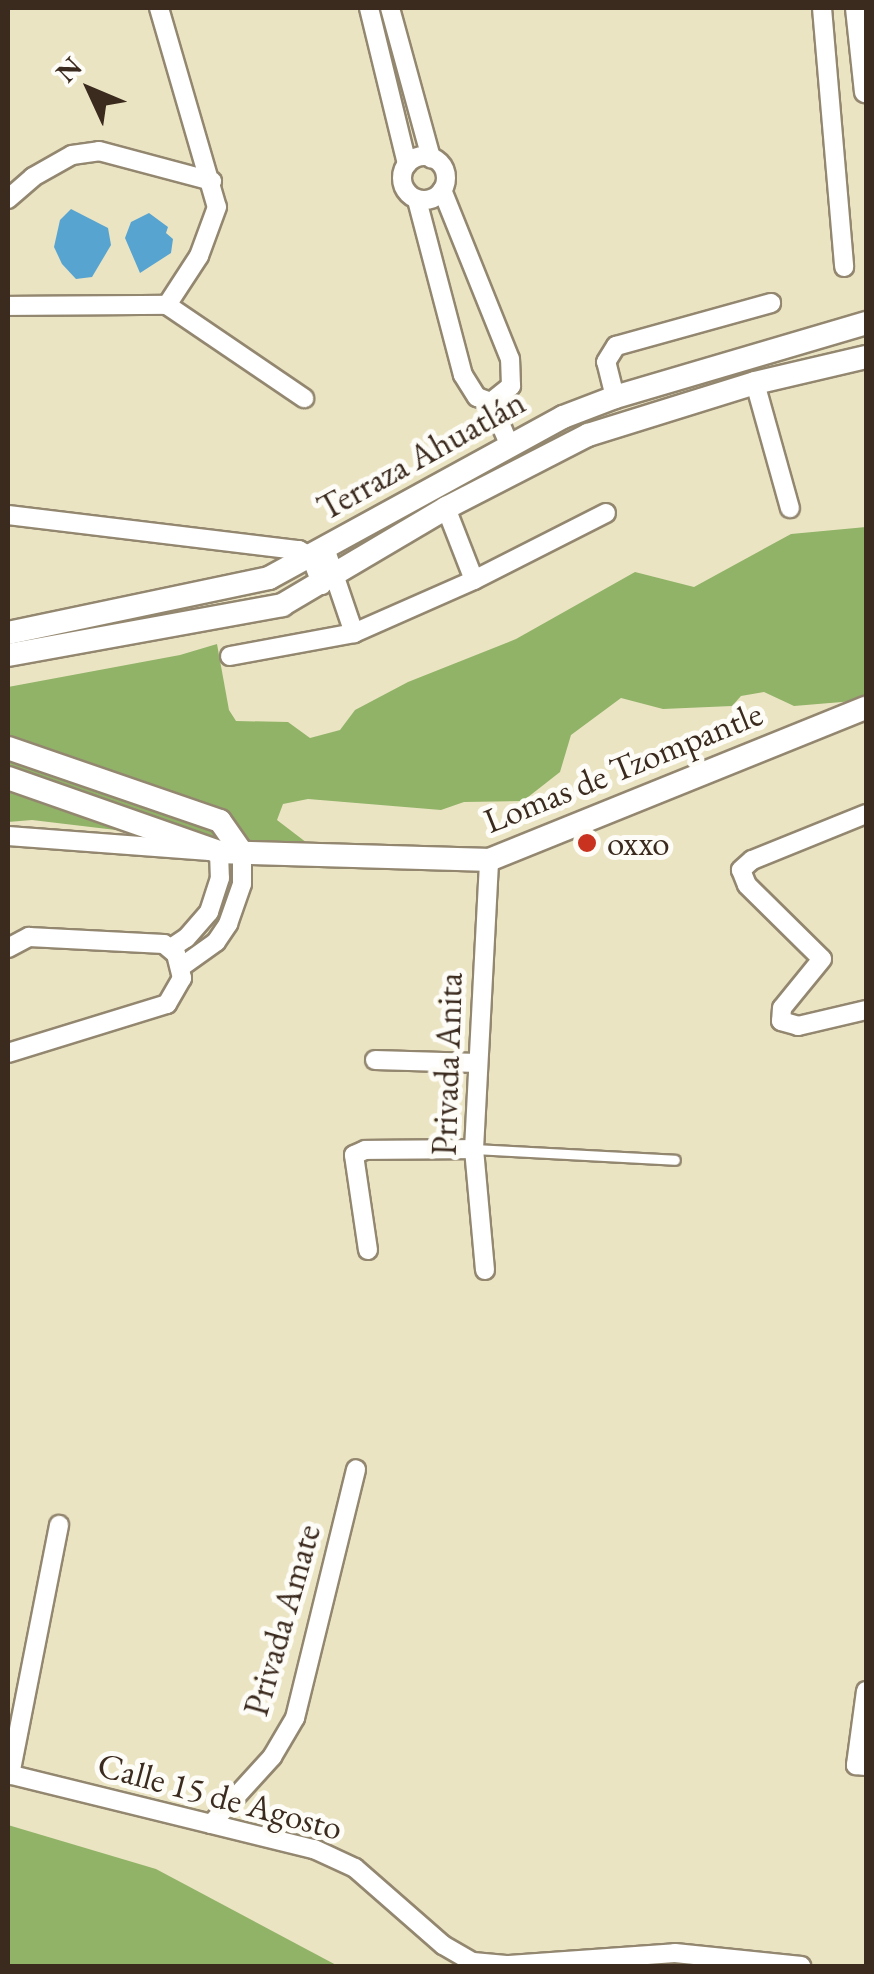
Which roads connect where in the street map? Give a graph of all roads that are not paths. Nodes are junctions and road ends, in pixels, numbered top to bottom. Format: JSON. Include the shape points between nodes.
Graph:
{"nodes":[{"id":1,"x":159,"y":8,"type":"edge"},
{"id":2,"x":369,"y":8,"type":"edge"},
{"id":3,"x":390,"y":8,"type":"edge"},
{"id":4,"x":822,"y":8,"type":"edge"},
{"id":5,"x":858,"y":8,"type":"edge"},
{"id":6,"x":866,"y":92,"type":"edge"},
{"id":7,"x":431,"y":158,"type":"junction"},
{"id":8,"x":407,"y":164,"type":"junction"},
{"id":9,"x":212,"y":180,"type":"junction"},
{"id":10,"x":442,"y":190,"type":"junction"},
{"id":11,"x":8,"y":199,"type":"edge"},
{"id":12,"x":417,"y":200,"type":"junction"},
{"id":13,"x":844,"y":267,"type":"dead end"},
{"id":14,"x":771,"y":303,"type":"dead end"},
{"id":15,"x":167,"y":305,"type":"junction"},
{"id":16,"x":8,"y":306,"type":"edge"},
{"id":17,"x":866,"y":324,"type":"edge"},
{"id":18,"x":841,"y":328,"type":"junction"},
{"id":19,"x":866,"y":357,"type":"edge"},
{"id":20,"x":842,"y":360,"type":"junction"},
{"id":21,"x":755,"y":383,"type":"junction"},
{"id":22,"x":615,"y":397,"type":"junction"},
{"id":23,"x":304,"y":398,"type":"dead end"},
{"id":24,"x":496,"y":400,"type":"junction"},
{"id":25,"x":514,"y":442,"type":"junction"},
{"id":26,"x":446,"y":508,"type":"junction"},
{"id":27,"x":790,"y":508,"type":"dead end"},
{"id":28,"x":606,"y":513,"type":"dead end"},
{"id":29,"x":8,"y":515,"type":"edge"},
{"id":30,"x":318,"y":552,"type":"junction"},
{"id":31,"x":474,"y":580,"type":"junction"},
{"id":32,"x":328,"y":581,"type":"junction"},
{"id":33,"x":8,"y":633,"type":"edge"},
{"id":34,"x":354,"y":633,"type":"junction"},
{"id":35,"x":8,"y":655,"type":"edge"},
{"id":36,"x":230,"y":656,"type":"dead end"},
{"id":37,"x":866,"y":708,"type":"edge"},
{"id":38,"x":8,"y":748,"type":"edge"},
{"id":39,"x":8,"y":778,"type":"edge"},
{"id":40,"x":866,"y":814,"type":"edge"},
{"id":41,"x":8,"y":836,"type":"edge"},
{"id":42,"x":231,"y":852,"type":"junction"},
{"id":43,"x":489,"y":860,"type":"junction"},
{"id":44,"x":8,"y":932,"type":"edge"},
{"id":45,"x":29,"y":937,"type":"junction"},
{"id":46,"x":8,"y":948,"type":"edge"},
{"id":47,"x":177,"y":958,"type":"junction"},
{"id":48,"x":866,"y":1010,"type":"edge"},
{"id":49,"x":8,"y":1053,"type":"edge"},
{"id":50,"x":375,"y":1060,"type":"dead end"},
{"id":51,"x":478,"y":1062,"type":"junction"},
{"id":52,"x":474,"y":1148,"type":"junction"},
{"id":53,"x":675,"y":1160,"type":"dead end"},
{"id":54,"x":368,"y":1250,"type":"dead end"},
{"id":55,"x":484,"y":1270,"type":"dead end"},
{"id":56,"x":356,"y":1469,"type":"dead end"},
{"id":57,"x":59,"y":1525,"type":"dead end"},
{"id":58,"x":866,"y":1691,"type":"edge"},
{"id":59,"x":866,"y":1766,"type":"edge"},
{"id":60,"x":9,"y":1774,"type":"edge"},
{"id":61,"x":211,"y":1824,"type":"junction"},
{"id":62,"x":801,"y":1966,"type":"edge"}],
"edges":[{"from":1,"to":9,"type":"street"},
{"from":2,"to":8,"type":"street"},
{"from":3,"to":7,"type":"street"},
{"from":4,"to":13,"type":"street"},
{"from":5,"to":6,"type":"street"},
{"from":7,"to":8,"type":"street"},
{"from":7,"to":10,"type":"street","via":[[445,171]]},
{"from":8,"to":12,"type":"street","via":[[402,185]]},
{"from":9,"to":11,"type":"street","via":[[99,151],[72,155]]},
{"from":9,"to":15,"type":"street","via":[[214,224]]},
{"from":10,"to":12,"type":"street"},
{"from":10,"to":24,"type":"street","via":[[510,359],[513,377]]},
{"from":12,"to":24,"type":"street","via":[[463,375],[471,391]]},
{"from":14,"to":22,"type":"street","via":[[616,346],[606,362]]},
{"from":15,"to":16,"type":"street"},
{"from":15,"to":23,"type":"street"},
{"from":17,"to":18,"type":"street","name":"Terraza Ahuatlán"},
{"from":18,"to":20,"type":"street"},
{"from":18,"to":22,"type":"street","name":"Terraza Ahuatlán"},
{"from":19,"to":20,"type":"street","name":"Terraza Ahuatlán"},
{"from":20,"to":21,"type":"street","name":"Terraza Ahuatlán"},
{"from":21,"to":26,"type":"street","name":"Terraza Ahuatlán","via":[[588,435]]},
{"from":21,"to":27,"type":"street"},
{"from":22,"to":25,"type":"street","name":"Terraza Ahuatlán"},
{"from":24,"to":25,"type":"street"},
{"from":25,"to":30,"type":"street","name":"Terraza Ahuatlán"},
{"from":26,"to":31,"type":"street"},
{"from":26,"to":32,"type":"street","name":"Terraza Ahuatlán"},
{"from":28,"to":31,"type":"street"},
{"from":29,"to":30,"type":"street"},
{"from":30,"to":32,"type":"street"},
{"from":30,"to":33,"type":"street","name":"Terraza Ahuatlán","via":[[269,578]]},
{"from":31,"to":34,"type":"street"},
{"from":32,"to":34,"type":"street"},
{"from":32,"to":35,"type":"street","name":"Terraza Ahuatlán","via":[[282,604]]},
{"from":34,"to":36,"type":"street"},
{"from":37,"to":43,"type":"street","name":"Lomas de Tzompantle"},
{"from":38,"to":42,"type":"street","via":[[220,821]]},
{"from":39,"to":42,"type":"street"},
{"from":40,"to":48,"type":"street","via":[[741,870],[747,885],[822,958],[782,1008],[781,1021],[798,1026]]},
{"from":41,"to":42,"type":"street"},
{"from":42,"to":43,"type":"street","name":"Lomas de Tzompantle"},
{"from":42,"to":47,"type":"street","via":[[242,884],[228,924],[200,956]]},
{"from":43,"to":51,"type":"street","name":"Privada Anita"},
{"from":44,"to":45,"type":"street"},
{"from":45,"to":46,"type":"street"},
{"from":45,"to":47,"type":"street"},
{"from":47,"to":49,"type":"street","via":[[180,986],[167,1004]]},
{"from":50,"to":51,"type":"street"},
{"from":51,"to":52,"type":"street","name":"Privada Anita"},
{"from":52,"to":53,"type":"lane"},
{"from":52,"to":54,"type":"street","via":[[354,1155]]},
{"from":52,"to":55,"type":"street","name":"Privada Anita"},
{"from":56,"to":61,"type":"street","name":"Privada Amate","via":[[294,1718],[272,1757]]},
{"from":57,"to":60,"type":"street"},
{"from":58,"to":59,"type":"street","via":[[856,1764]]},
{"from":60,"to":61,"type":"street","name":"Calle 15 de Agosto"},
{"from":61,"to":62,"type":"street","name":"Calle 15 de Agosto","via":[[314,1849],[356,1868],[443,1945],[473,1962],[675,1952]]}]}
